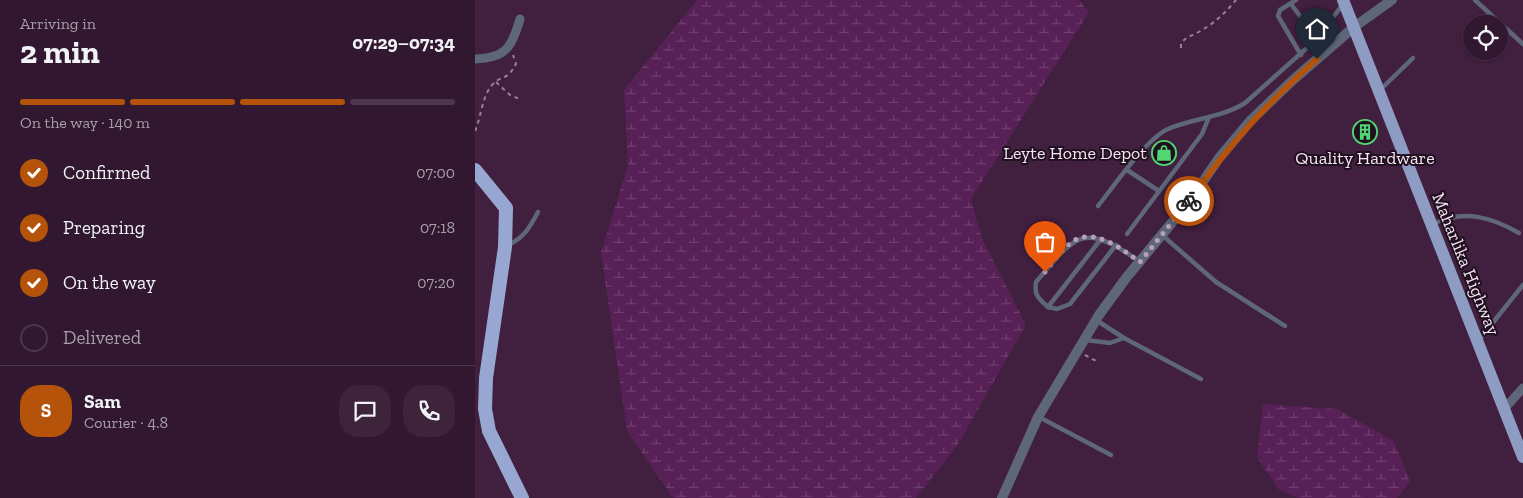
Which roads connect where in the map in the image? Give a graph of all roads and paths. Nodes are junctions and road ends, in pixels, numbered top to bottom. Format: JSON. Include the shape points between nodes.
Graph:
{"nodes":[{"id":1,"x":1236,"y":0,"type":"edge"},
{"id":2,"x":1296,"y":0,"type":"edge"},
{"id":3,"x":1392,"y":0,"type":"edge"},
{"id":4,"x":1475,"y":0,"type":"edge"},
{"id":5,"x":1343,"y":1,"type":"edge"},
{"id":6,"x":1291,"y":4,"type":"junction"},
{"id":7,"x":520,"y":19,"type":"dead end"},
{"id":8,"x":1354,"y":27,"type":"junction"},
{"id":9,"x":1317,"y":39,"type":"junction"},
{"id":10,"x":511,"y":44,"type":"junction"},
{"id":11,"x":1523,"y":44,"type":"edge"},
{"id":12,"x":1181,"y":48,"type":"dead end"},
{"id":13,"x":1301,"y":55,"type":"junction"},
{"id":14,"x":1413,"y":58,"type":"dead end"},
{"id":15,"x":475,"y":59,"type":"edge"},
{"id":16,"x":496,"y":82,"type":"junction"},
{"id":17,"x":1379,"y":90,"type":"junction"},
{"id":18,"x":522,"y":100,"type":"dead end"},
{"id":19,"x":1209,"y":117,"type":"junction"},
{"id":20,"x":475,"y":132,"type":"edge"},
{"id":21,"x":475,"y":170,"type":"edge"},
{"id":22,"x":1127,"y":170,"type":"junction"},
{"id":23,"x":1159,"y":191,"type":"junction"},
{"id":24,"x":1098,"y":206,"type":"dead end"},
{"id":25,"x":538,"y":212,"type":"dead end"},
{"id":26,"x":1432,"y":225,"type":"junction"},
{"id":27,"x":1519,"y":232,"type":"dead end"},
{"id":28,"x":1127,"y":234,"type":"dead end"},
{"id":29,"x":1162,"y":235,"type":"junction"},
{"id":30,"x":1101,"y":240,"type":"junction"},
{"id":31,"x":1116,"y":245,"type":"junction"},
{"id":32,"x":505,"y":246,"type":"junction"},
{"id":33,"x":1140,"y":262,"type":"junction"},
{"id":34,"x":1523,"y":285,"type":"edge"},
{"id":35,"x":1048,"y":306,"type":"junction"},
{"id":36,"x":1096,"y":320,"type":"junction"},
{"id":37,"x":1285,"y":326,"type":"dead end"},
{"id":38,"x":1123,"y":338,"type":"junction"},
{"id":39,"x":1084,"y":340,"type":"junction"},
{"id":40,"x":1478,"y":341,"type":"junction"},
{"id":41,"x":1078,"y":350,"type":"junction"},
{"id":42,"x":1099,"y":362,"type":"dead end"},
{"id":43,"x":1201,"y":379,"type":"dead end"},
{"id":44,"x":1523,"y":388,"type":"edge"},
{"id":45,"x":1504,"y":409,"type":"junction"},
{"id":46,"x":1038,"y":417,"type":"junction"},
{"id":47,"x":1111,"y":455,"type":"dead end"},
{"id":48,"x":1523,"y":457,"type":"edge"},
{"id":49,"x":522,"y":498,"type":"edge"},
{"id":50,"x":1002,"y":498,"type":"edge"}],
"edges":[{"from":1,"to":12,"type":"path","via":[[1221,17],[1187,36]]},
{"from":2,"to":6,"type":"lane"},
{"from":3,"to":8,"type":"street"},
{"from":4,"to":11,"type":"lane"},
{"from":5,"to":8,"type":"main road","name":"Maharlika Highway"},
{"from":5,"to":9,"type":"lane"},
{"from":6,"to":9,"type":"lane"},
{"from":6,"to":13,"type":"lane","via":[[1280,10],[1277,16]]},
{"from":7,"to":10,"type":"street"},
{"from":8,"to":17,"type":"main road","name":"Maharlika Highway"},
{"from":8,"to":29,"type":"street","via":[[1251,120]]},
{"from":9,"to":13,"type":"lane"},
{"from":10,"to":15,"type":"street","via":[[503,54],[494,58]]},
{"from":10,"to":16,"type":"path","via":[[516,64],[509,76]]},
{"from":13,"to":19,"type":"lane","via":[[1245,103]]},
{"from":14,"to":17,"type":"lane"},
{"from":16,"to":18,"type":"path","via":[[510,95]]},
{"from":16,"to":20,"type":"path","via":[[488,90]]},
{"from":17,"to":26,"type":"main road","name":"Maharlika Highway"},
{"from":19,"to":22,"type":"lane","via":[[1167,130],[1153,138]]},
{"from":19,"to":23,"type":"lane","via":[[1203,134]]},
{"from":21,"to":32,"type":"highway","via":[[506,208]]},
{"from":22,"to":23,"type":"lane"},
{"from":22,"to":24,"type":"lane"},
{"from":23,"to":28,"type":"lane"},
{"from":25,"to":32,"type":"lane","via":[[523,235]]},
{"from":26,"to":27,"type":"lane","via":[[1460,215],[1482,216]]},
{"from":26,"to":40,"type":"main road","name":"Maharlika Highway"},
{"from":29,"to":33,"type":"street"},
{"from":29,"to":37,"type":"lane","via":[[1216,282]]},
{"from":30,"to":31,"type":"lane"},
{"from":30,"to":35,"type":"lane"},
{"from":30,"to":35,"type":"lane","via":[[1087,237],[1075,240],[1037,282],[1036,297]]},
{"from":31,"to":33,"type":"lane"},
{"from":31,"to":35,"type":"lane","via":[[1070,304],[1057,309]]},
{"from":32,"to":49,"type":"highway","via":[[486,378],[485,409],[489,431]]},
{"from":33,"to":36,"type":"street"},
{"from":34,"to":40,"type":"lane"},
{"from":36,"to":38,"type":"lane"},
{"from":36,"to":39,"type":"street"},
{"from":38,"to":39,"type":"lane","via":[[1110,343]]},
{"from":38,"to":43,"type":"lane"},
{"from":39,"to":41,"type":"street"},
{"from":40,"to":45,"type":"main road","name":"Maharlika Highway"},
{"from":41,"to":42,"type":"path"},
{"from":41,"to":46,"type":"street"},
{"from":44,"to":45,"type":"street"},
{"from":45,"to":48,"type":"main road","name":"Maharlika Highway"},
{"from":46,"to":47,"type":"lane"},
{"from":46,"to":50,"type":"street"}]}
